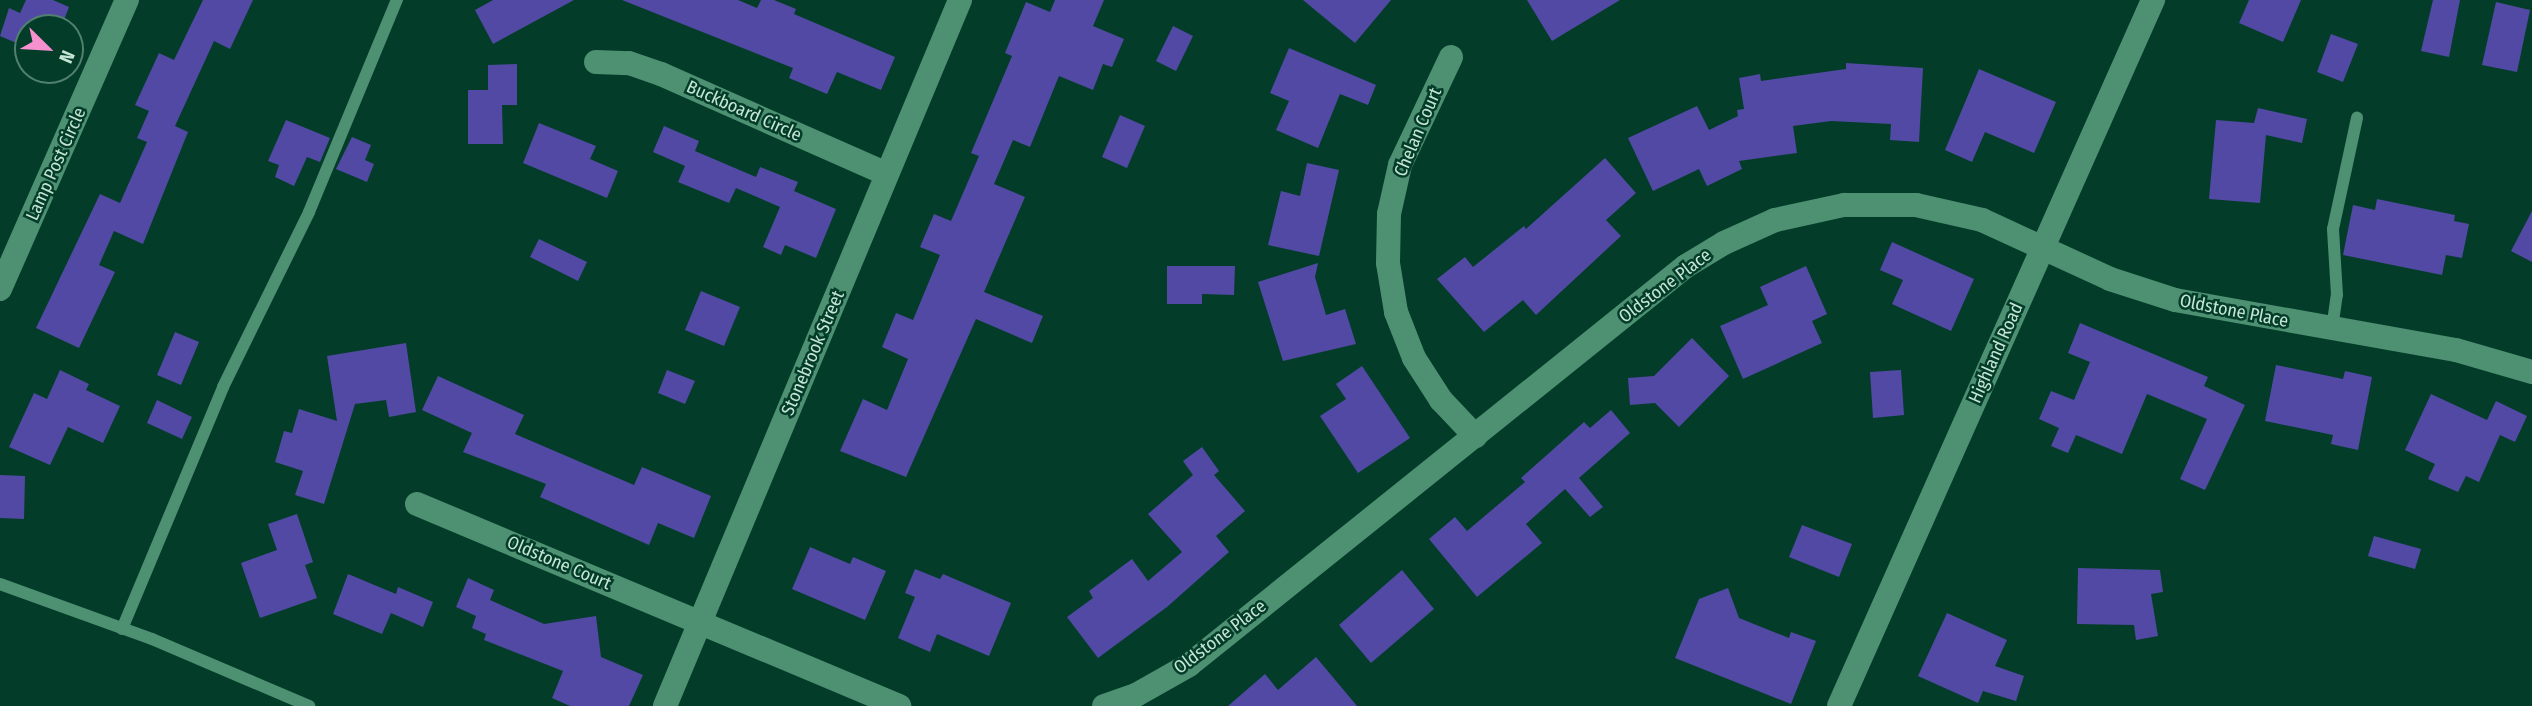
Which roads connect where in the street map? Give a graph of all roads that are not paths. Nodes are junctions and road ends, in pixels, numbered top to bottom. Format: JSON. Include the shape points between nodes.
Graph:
{"nodes":[{"id":1,"x":127,"y":0,"type":"edge"},
{"id":2,"x":397,"y":0,"type":"edge"},
{"id":3,"x":960,"y":0,"type":"edge"},
{"id":4,"x":2153,"y":0,"type":"edge"},
{"id":5,"x":1451,"y":57,"type":"dead end"},
{"id":6,"x":596,"y":62,"type":"dead end"},
{"id":7,"x":2357,"y":118,"type":"dead end"},
{"id":8,"x":887,"y":174,"type":"junction"},
{"id":9,"x":2043,"y":247,"type":"junction"},
{"id":10,"x":0,"y":289,"type":"edge"},
{"id":11,"x":2332,"y":329,"type":"junction"},
{"id":12,"x":2532,"y":372,"type":"edge"},
{"id":13,"x":1475,"y":436,"type":"junction"},
{"id":14,"x":417,"y":504,"type":"dead end"},
{"id":15,"x":0,"y":584,"type":"edge"},
{"id":16,"x":700,"y":622,"type":"junction"},
{"id":17,"x":122,"y":629,"type":"junction"},
{"id":18,"x":309,"y":706,"type":"edge"},
{"id":19,"x":665,"y":706,"type":"edge"},
{"id":20,"x":899,"y":706,"type":"edge"},
{"id":21,"x":1104,"y":706,"type":"edge"},
{"id":22,"x":1839,"y":706,"type":"edge"}],
"edges":[{"from":1,"to":10,"type":"street","name":"Lamp Post Circle"},
{"from":2,"to":17,"type":"lane","via":[[309,212],[223,387]]},
{"from":3,"to":8,"type":"street","name":"Stonebrook Street"},
{"from":4,"to":9,"type":"street","name":"Highland Road"},
{"from":5,"to":13,"type":"street","name":"Chelan Court","via":[[1400,165],[1389,214],[1388,263],[1396,312],[1414,358],[1441,400]]},
{"from":6,"to":8,"type":"street","name":"Buckboard Circle","via":[[629,63],[661,74]]},
{"from":7,"to":11,"type":"lane","via":[[2333,229],[2337,295]]},
{"from":8,"to":16,"type":"street","name":"Stonebrook Street"},
{"from":9,"to":11,"type":"street","name":"Oldstone Place","via":[[2110,279],[2175,300]]},
{"from":9,"to":13,"type":"street","name":"Oldstone Place","via":[[1982,220],[1916,205],[1844,205],[1775,220],[1686,267]]},
{"from":9,"to":22,"type":"street","name":"Highland Road"},
{"from":11,"to":12,"type":"street","name":"Oldstone Place","via":[[2456,350]]},
{"from":13,"to":21,"type":"street","name":"Oldstone Place","via":[[1189,665],[1136,695]]},
{"from":14,"to":16,"type":"street","name":"Oldstone Court"},
{"from":15,"to":17,"type":"lane"},
{"from":16,"to":19,"type":"street","name":"Stonebrook Street"},
{"from":16,"to":20,"type":"street"},
{"from":17,"to":18,"type":"lane"}]}
